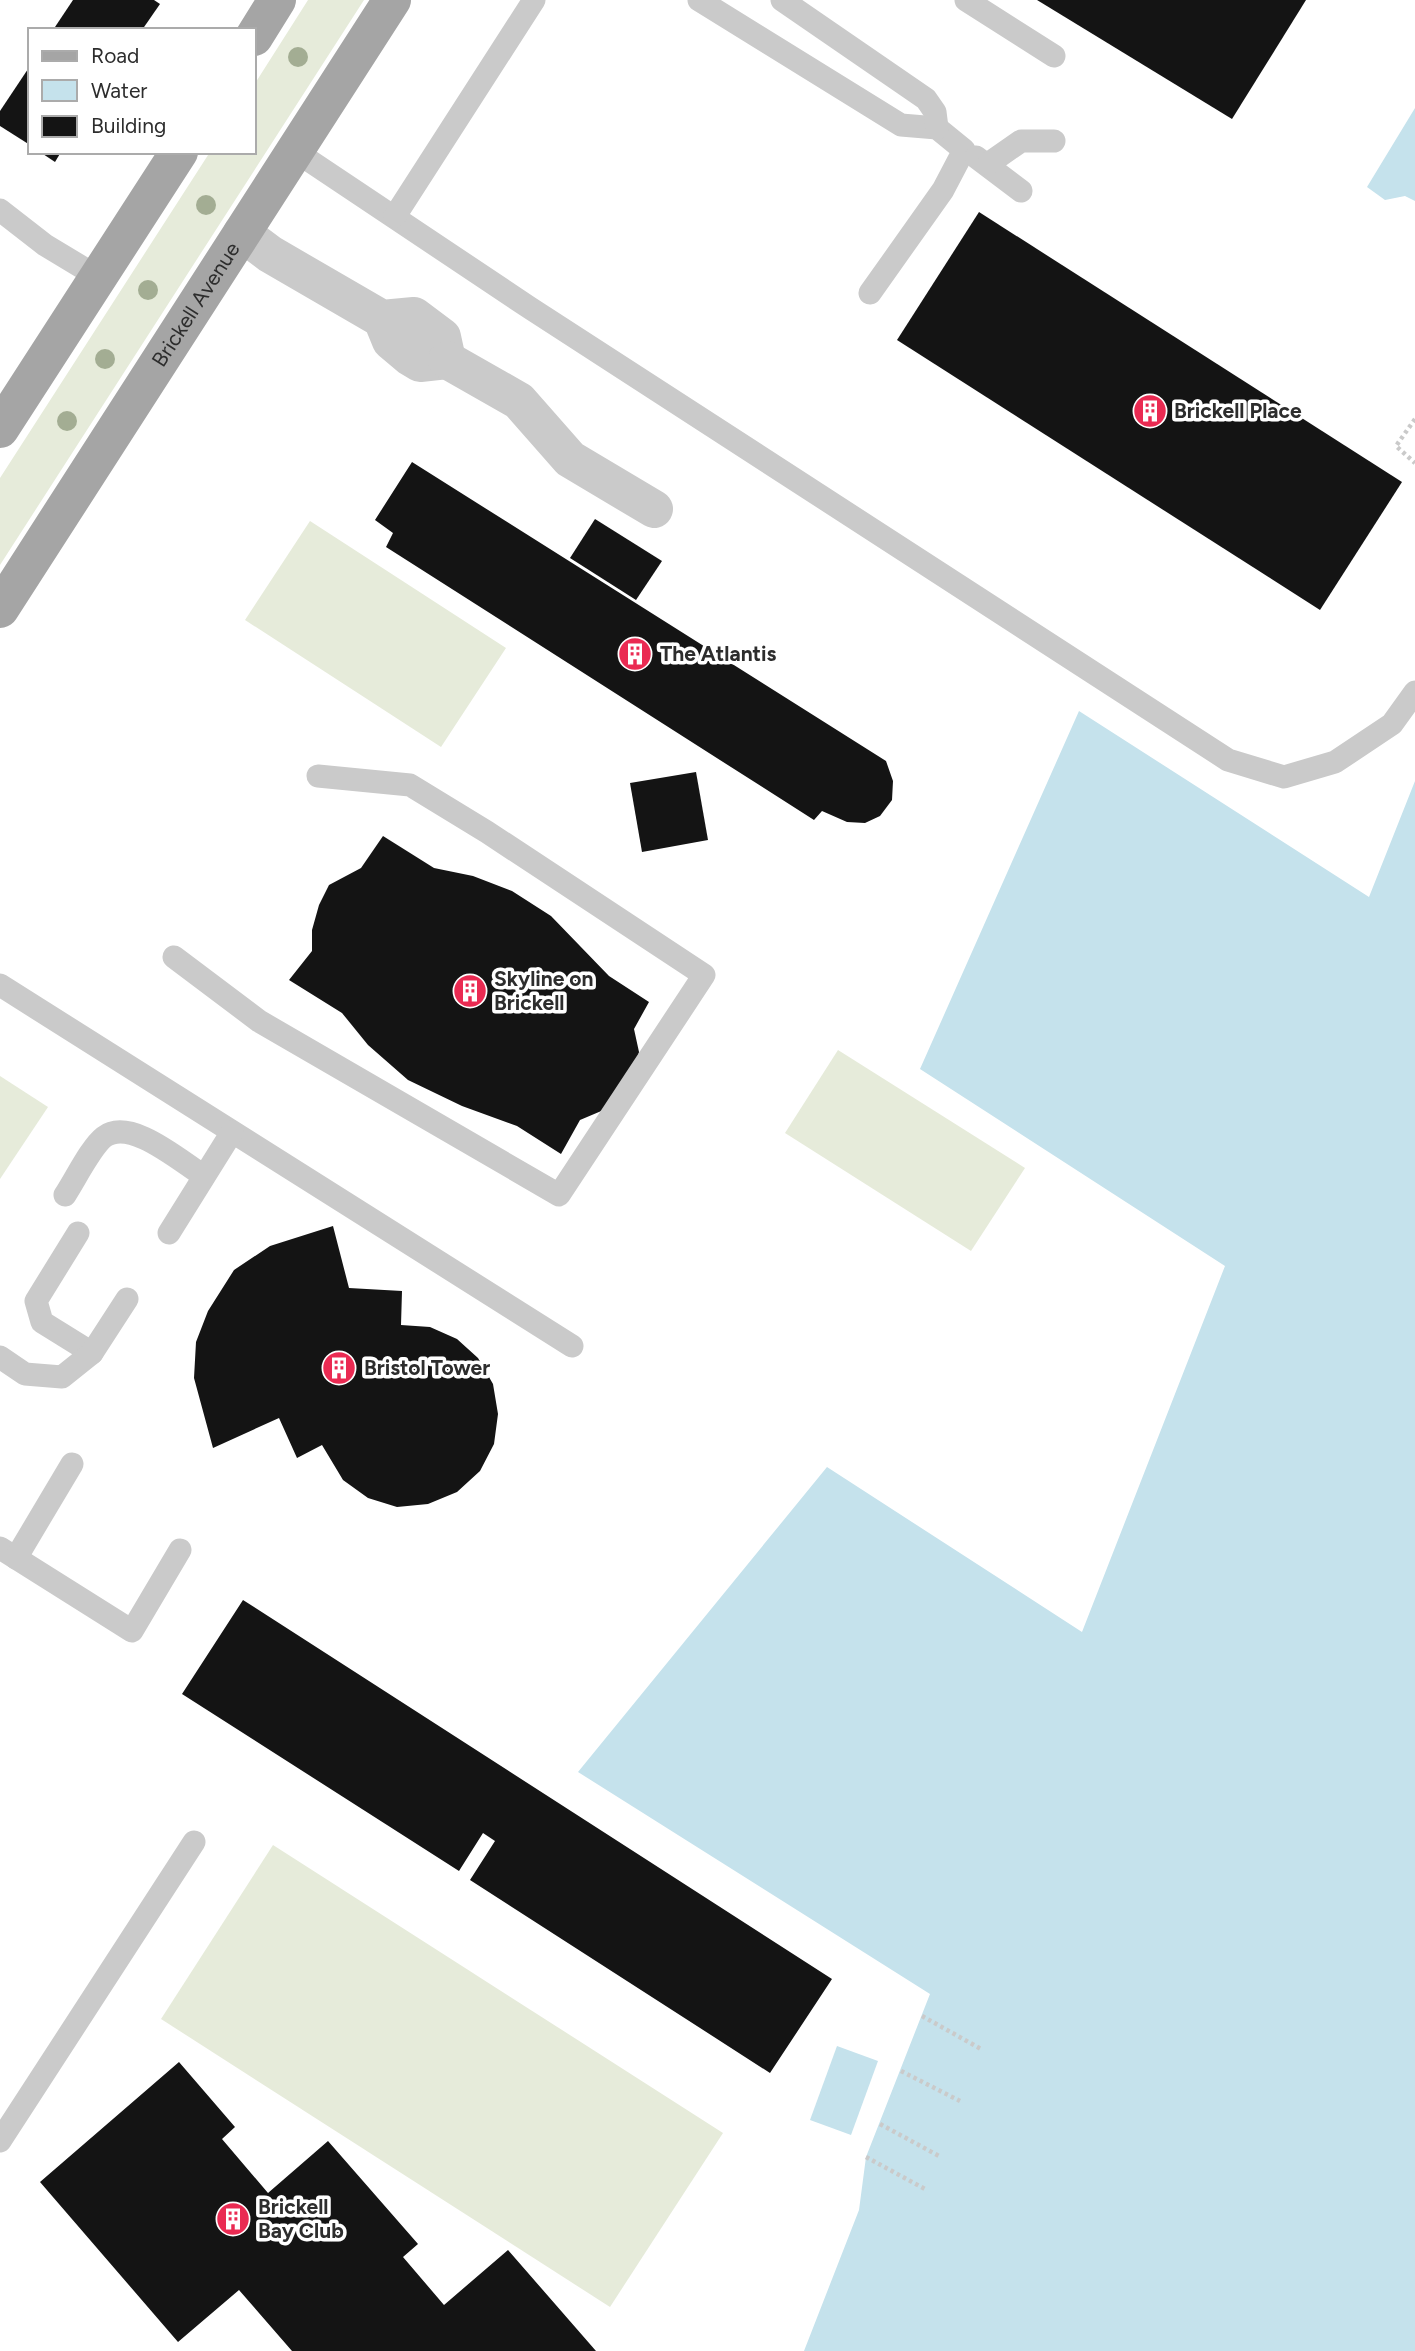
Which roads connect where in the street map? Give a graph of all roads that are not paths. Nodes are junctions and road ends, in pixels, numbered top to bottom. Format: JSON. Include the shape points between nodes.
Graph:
{"nodes":[{"id":1,"x":393,"y":0,"type":"edge"},
{"id":2,"x":534,"y":0,"type":"edge"},
{"id":3,"x":699,"y":0,"type":"edge"},
{"id":4,"x":782,"y":0,"type":"edge"},
{"id":5,"x":966,"y":0,"type":"edge"},
{"id":6,"x":275,"y":1,"type":"edge"},
{"id":7,"x":256,"y":34,"type":"edge"},
{"id":8,"x":1055,"y":56,"type":"dead end"},
{"id":9,"x":937,"y":128,"type":"junction"},
{"id":10,"x":1054,"y":141,"type":"dead end"},
{"id":11,"x":964,"y":150,"type":"junction"},
{"id":12,"x":295,"y":151,"type":"junction"},
{"id":13,"x":178,"y":154,"type":"edge"},
{"id":14,"x":988,"y":164,"type":"junction"},
{"id":15,"x":1021,"y":191,"type":"dead end"},
{"id":16,"x":0,"y":210,"type":"edge"},
{"id":17,"x":395,"y":216,"type":"junction"},
{"id":18,"x":242,"y":233,"type":"junction"},
{"id":19,"x":98,"y":277,"type":"junction"},
{"id":20,"x":870,"y":293,"type":"dead end"},
{"id":21,"x":0,"y":429,"type":"edge"},
{"id":22,"x":654,"y":509,"type":"dead end"},
{"id":23,"x":0,"y":609,"type":"edge"},
{"id":24,"x":1415,"y":692,"type":"edge"},
{"id":25,"x":318,"y":776,"type":"dead end"},
{"id":26,"x":174,"y":957,"type":"dead end"},
{"id":27,"x":0,"y":985,"type":"edge"},
{"id":28,"x":232,"y":1132,"type":"junction"},
{"id":29,"x":204,"y":1176,"type":"junction"},
{"id":30,"x":65,"y":1195,"type":"dead end"},
{"id":31,"x":78,"y":1233,"type":"dead end"},
{"id":32,"x":169,"y":1233,"type":"dead end"},
{"id":33,"x":127,"y":1299,"type":"dead end"},
{"id":34,"x":572,"y":1346,"type":"dead end"},
{"id":35,"x":92,"y":1353,"type":"junction"},
{"id":36,"x":0,"y":1357,"type":"edge"},
{"id":37,"x":72,"y":1464,"type":"dead end"},
{"id":38,"x":180,"y":1550,"type":"dead end"},
{"id":39,"x":8,"y":1553,"type":"edge"},
{"id":40,"x":194,"y":1842,"type":"dead end"},
{"id":41,"x":0,"y":2141,"type":"edge"}],
"edges":[{"from":1,"to":12,"type":"main road","name":"Brickell Avenue"},
{"from":2,"to":17,"type":"lane"},
{"from":3,"to":9,"type":"lane","via":[[901,125]]},
{"from":4,"to":9,"type":"lane","via":[[926,99],[935,112]]},
{"from":5,"to":8,"type":"lane"},
{"from":6,"to":7,"type":"main road"},
{"from":9,"to":11,"type":"lane"},
{"from":10,"to":14,"type":"lane","via":[[1021,141]]},
{"from":11,"to":14,"type":"lane"},
{"from":11,"to":20,"type":"lane","via":[[943,190]]},
{"from":12,"to":17,"type":"lane"},
{"from":12,"to":18,"type":"main road","name":"Brickell Avenue"},
{"from":13,"to":19,"type":"main road"},
{"from":14,"to":15,"type":"lane"},
{"from":16,"to":19,"type":"lane"},
{"from":17,"to":24,"type":"lane","via":[[1228,760],[1283,776],[1335,762],[1392,724]]},
{"from":18,"to":22,"type":"street","via":[[382,319],[391,341],[410,357],[420,363],[447,360],[519,401],[570,458]]},
{"from":18,"to":23,"type":"main road","name":"Brickell Avenue"},
{"from":19,"to":21,"type":"main road"},
{"from":25,"to":26,"type":"lane","via":[[410,785],[704,975],[559,1195],[259,1021]]},
{"from":27,"to":28,"type":"lane"},
{"from":28,"to":29,"type":"lane"},
{"from":28,"to":34,"type":"lane"},
{"from":29,"to":30,"type":"lane","via":[[134,1132],[120,1129],[103,1138]]},
{"from":29,"to":32,"type":"lane"},
{"from":31,"to":35,"type":"lane","via":[[36,1301],[42,1322]]},
{"from":33,"to":35,"type":"lane"},
{"from":35,"to":36,"type":"lane","via":[[62,1377],[25,1374]]},
{"from":37,"to":39,"type":"lane"},
{"from":38,"to":39,"type":"lane","via":[[132,1631]]},
{"from":40,"to":41,"type":"lane"}]}
